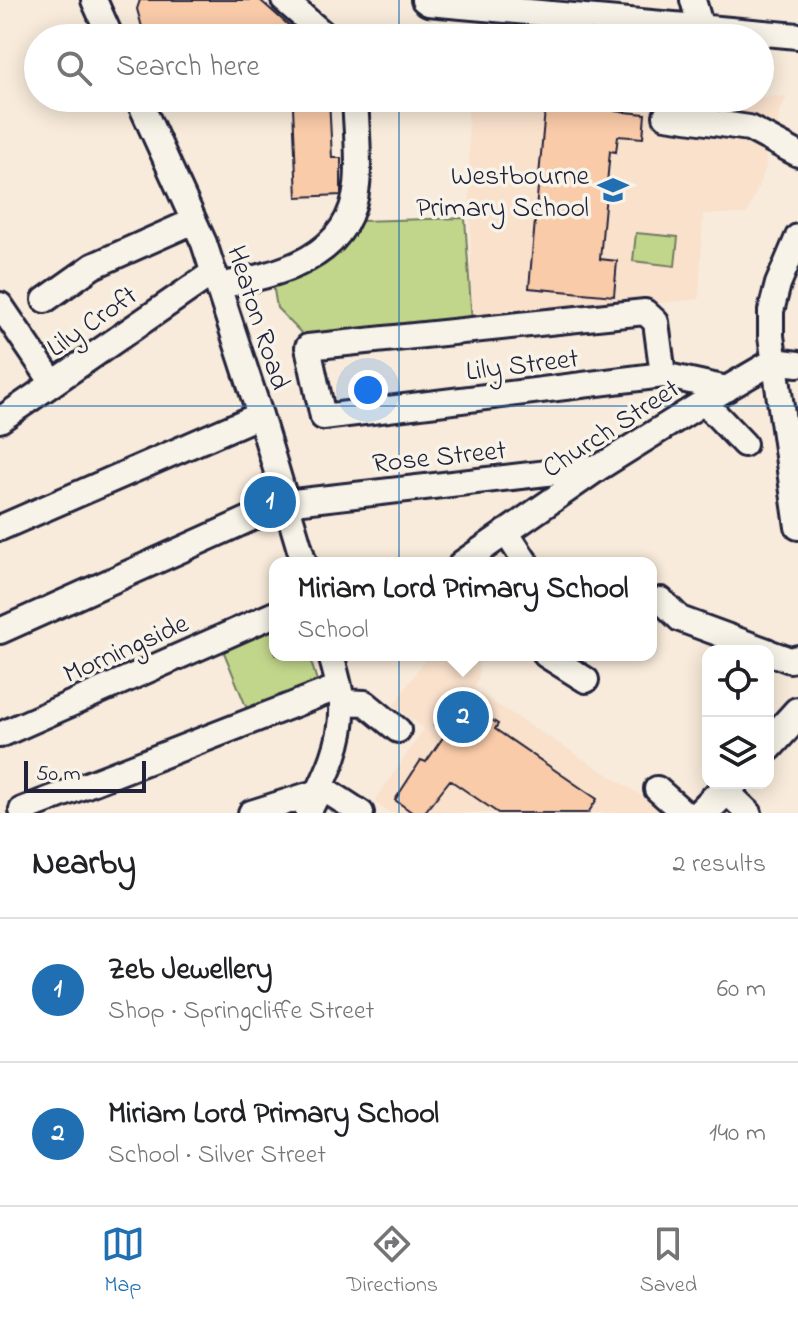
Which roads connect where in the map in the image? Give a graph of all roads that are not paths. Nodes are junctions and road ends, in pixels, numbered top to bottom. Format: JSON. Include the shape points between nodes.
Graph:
{"nodes":[{"id":1,"x":94,"y":0,"type":"edge"},
{"id":2,"x":284,"y":0,"type":"edge"},
{"id":3,"x":424,"y":0,"type":"edge"},
{"id":4,"x":693,"y":0,"type":"edge"},
{"id":5,"x":570,"y":8,"type":"edge"},
{"id":6,"x":105,"y":24,"type":"edge"},
{"id":7,"x":312,"y":24,"type":"edge"},
{"id":8,"x":675,"y":24,"type":"edge"},
{"id":9,"x":700,"y":24,"type":"edge"},
{"id":10,"x":774,"y":34,"type":"edge"},
{"id":11,"x":798,"y":36,"type":"edge"},
{"id":12,"x":144,"y":112,"type":"edge"},
{"id":13,"x":355,"y":112,"type":"edge"},
{"id":14,"x":666,"y":116,"type":"dead end"},
{"id":15,"x":798,"y":154,"type":"edge"},
{"id":16,"x":194,"y":221,"type":"junction"},
{"id":17,"x":798,"y":237,"type":"edge"},
{"id":18,"x":216,"y":279,"type":"junction"},
{"id":19,"x":45,"y":300,"type":"dead end"},
{"id":20,"x":0,"y":305,"type":"edge"},
{"id":21,"x":786,"y":362,"type":"edge"},
{"id":22,"x":663,"y":375,"type":"junction"},
{"id":23,"x":53,"y":383,"type":"junction"},
{"id":24,"x":727,"y":389,"type":"junction"},
{"id":25,"x":704,"y":402,"type":"junction"},
{"id":26,"x":260,"y":415,"type":"junction"},
{"id":27,"x":1,"y":417,"type":"edge"},
{"id":28,"x":744,"y":444,"type":"dead end"},
{"id":29,"x":600,"y":467,"type":"junction"},
{"id":30,"x":285,"y":503,"type":"junction"},
{"id":31,"x":797,"y":515,"type":"edge"},
{"id":32,"x":0,"y":528,"type":"edge"},
{"id":33,"x":506,"y":532,"type":"junction"},
{"id":34,"x":302,"y":557,"type":"edge"},
{"id":35,"x":471,"y":557,"type":"edge"},
{"id":36,"x":522,"y":557,"type":"edge"},
{"id":37,"x":661,"y":600,"type":"dead end"},
{"id":38,"x":269,"y":617,"type":"edge"},
{"id":39,"x":0,"y":631,"type":"edge"},
{"id":40,"x":751,"y":645,"type":"edge"},
{"id":41,"x":774,"y":654,"type":"edge"},
{"id":42,"x":798,"y":658,"type":"edge"},
{"id":43,"x":335,"y":661,"type":"edge"},
{"id":44,"x":340,"y":694,"type":"junction"},
{"id":45,"x":798,"y":713,"type":"edge"},
{"id":46,"x":398,"y":730,"type":"dead end"},
{"id":47,"x":0,"y":735,"type":"edge"},
{"id":48,"x":774,"y":739,"type":"edge"},
{"id":49,"x":657,"y":789,"type":"dead end"},
{"id":50,"x":727,"y":789,"type":"edge"},
{"id":51,"x":731,"y":789,"type":"edge"},
{"id":52,"x":316,"y":797,"type":"edge"},
{"id":53,"x":22,"y":810,"type":"dead end"},
{"id":54,"x":251,"y":813,"type":"edge"},
{"id":55,"x":361,"y":813,"type":"edge"},
{"id":56,"x":684,"y":813,"type":"edge"},
{"id":57,"x":702,"y":813,"type":"edge"},
{"id":58,"x":749,"y":813,"type":"edge"}],
"edges":[{"from":1,"to":6,"type":"street"},
{"from":2,"to":7,"type":"street"},
{"from":3,"to":5,"type":"street"},
{"from":4,"to":9,"type":"street"},
{"from":5,"to":8,"type":"street"},
{"from":10,"to":11,"type":"street"},
{"from":12,"to":16,"type":"street","name":"Heaton Road"},
{"from":13,"to":18,"type":"street","via":[[357,186],[349,221],[331,243],[271,276]]},
{"from":14,"to":15,"type":"street","via":[[749,128]]},
{"from":16,"to":18,"type":"street","name":"Heaton Road"},
{"from":16,"to":19,"type":"street","via":[[93,266]]},
{"from":17,"to":21,"type":"street","via":[[771,311],[771,336]]},
{"from":18,"to":23,"type":"street","name":"Lily Croft"},
{"from":18,"to":26,"type":"street","name":"Heaton Road"},
{"from":20,"to":23,"type":"street"},
{"from":21,"to":24,"type":"street","name":"Church Street"},
{"from":21,"to":31,"type":"street"},
{"from":22,"to":22,"type":"street","name":"Lily Street","via":[[358,425],[323,417],[308,347],[645,312],[656,322]]},
{"from":22,"to":24,"type":"street","name":"Lily Street"},
{"from":23,"to":27,"type":"street","name":"Lily Croft"},
{"from":24,"to":25,"type":"street","name":"Church Street"},
{"from":25,"to":28,"type":"street"},
{"from":25,"to":29,"type":"street","name":"Church Street"},
{"from":26,"to":30,"type":"street","name":"Heaton Road"},
{"from":26,"to":32,"type":"street"},
{"from":29,"to":30,"type":"street","name":"Rose Street"},
{"from":29,"to":33,"type":"street","name":"Church Street"},
{"from":30,"to":34,"type":"street","name":"Heaton Road"},
{"from":30,"to":39,"type":"street","name":"Rose Street"},
{"from":33,"to":35,"type":"street","name":"Church Street"},
{"from":33,"to":36,"type":"street"},
{"from":37,"to":40,"type":"street","via":[[680,619]]},
{"from":38,"to":47,"type":"street","name":"Morningside"},
{"from":41,"to":42,"type":"street"},
{"from":43,"to":44,"type":"street"},
{"from":44,"to":46,"type":"street","via":[[365,703]]},
{"from":44,"to":52,"type":"street","via":[[341,731]]},
{"from":44,"to":53,"type":"street"},
{"from":45,"to":48,"type":"main road"},
{"from":49,"to":56,"type":"street"},
{"from":50,"to":57,"type":"main road"},
{"from":51,"to":58,"type":"street"},
{"from":52,"to":54,"type":"street"},
{"from":52,"to":55,"type":"street"}]}
